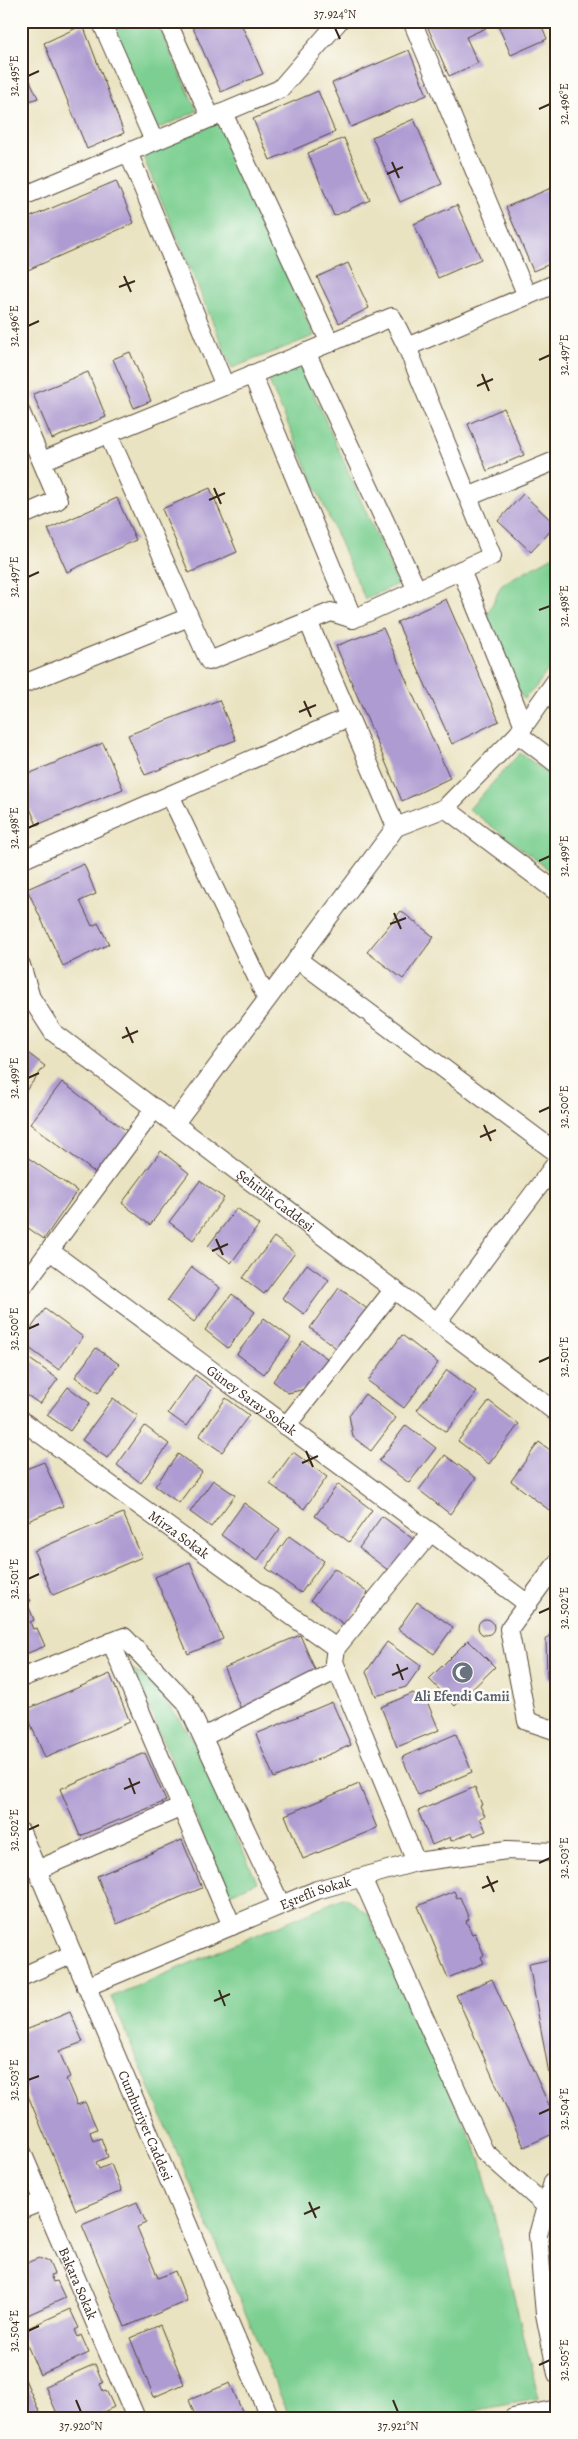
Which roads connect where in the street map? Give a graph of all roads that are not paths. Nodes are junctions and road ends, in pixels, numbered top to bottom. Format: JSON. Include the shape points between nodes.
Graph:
{"nodes":[{"id":1,"x":101,"y":21,"type":"edge"},
{"id":2,"x":167,"y":21,"type":"edge"},
{"id":3,"x":412,"y":21,"type":"edge"},
{"id":4,"x":336,"y":22,"type":"edge"},
{"id":5,"x":217,"y":115,"type":"junction"},
{"id":6,"x":154,"y":141,"type":"junction"},
{"id":7,"x":128,"y":152,"type":"junction"},
{"id":8,"x":21,"y":197,"type":"edge"},
{"id":9,"x":557,"y":283,"type":"edge"},
{"id":10,"x":527,"y":296,"type":"junction"},
{"id":11,"x":330,"y":343,"type":"junction"},
{"id":12,"x":407,"y":347,"type":"junction"},
{"id":13,"x":306,"y":352,"type":"junction"},
{"id":14,"x":252,"y":374,"type":"junction"},
{"id":15,"x":225,"y":386,"type":"junction"},
{"id":16,"x":21,"y":414,"type":"edge"},
{"id":17,"x":108,"y":434,"type":"junction"},
{"id":18,"x":557,"y":460,"type":"edge"},
{"id":19,"x":42,"y":461,"type":"junction"},
{"id":20,"x":468,"y":497,"type":"junction"},
{"id":21,"x":21,"y":516,"type":"edge"},
{"id":22,"x":461,"y":570,"type":"junction"},
{"id":23,"x":417,"y":590,"type":"junction"},
{"id":24,"x":189,"y":617,"type":"junction"},
{"id":25,"x":353,"y":619,"type":"junction"},
{"id":26,"x":308,"y":621,"type":"junction"},
{"id":27,"x":557,"y":679,"type":"edge"},
{"id":28,"x":21,"y":685,"type":"edge"},
{"id":29,"x":349,"y":717,"type":"junction"},
{"id":30,"x":521,"y":730,"type":"junction"},
{"id":31,"x":557,"y":764,"type":"edge"},
{"id":32,"x":170,"y":795,"type":"junction"},
{"id":33,"x":445,"y":808,"type":"junction"},
{"id":34,"x":396,"y":827,"type":"junction"},
{"id":35,"x":21,"y":860,"type":"edge"},
{"id":36,"x":557,"y":892,"type":"edge"},
{"id":37,"x":297,"y":959,"type":"junction"},
{"id":38,"x":21,"y":966,"type":"edge"},
{"id":39,"x":267,"y":1000,"type":"junction"},
{"id":40,"x":155,"y":1108,"type":"junction"},
{"id":41,"x":175,"y":1123,"type":"junction"},
{"id":42,"x":557,"y":1153,"type":"edge"},
{"id":43,"x":557,"y":1162,"type":"edge"},
{"id":44,"x":50,"y":1251,"type":"junction"},
{"id":45,"x":394,"y":1289,"type":"junction"},
{"id":46,"x":21,"y":1290,"type":"edge"},
{"id":47,"x":437,"y":1322,"type":"junction"},
{"id":48,"x":557,"y":1413,"type":"edge"},
{"id":49,"x":21,"y":1420,"type":"edge"},
{"id":50,"x":286,"y":1426,"type":"junction"},
{"id":51,"x":431,"y":1532,"type":"junction"},
{"id":52,"x":557,"y":1563,"type":"edge"},
{"id":53,"x":528,"y":1604,"type":"junction"},
{"id":54,"x":111,"y":1642,"type":"junction"},
{"id":55,"x":336,"y":1648,"type":"junction"},
{"id":56,"x":337,"y":1670,"type":"junction"},
{"id":57,"x":21,"y":1678,"type":"edge"},
{"id":58,"x":557,"y":1731,"type":"edge"},
{"id":59,"x":203,"y":1737,"type":"junction"},
{"id":60,"x":182,"y":1807,"type":"junction"},
{"id":61,"x":21,"y":1832,"type":"edge"},
{"id":62,"x":557,"y":1852,"type":"edge"},
{"id":63,"x":416,"y":1862,"type":"junction"},
{"id":64,"x":37,"y":1870,"type":"junction"},
{"id":65,"x":362,"y":1878,"type":"junction"},
{"id":66,"x":282,"y":1905,"type":"junction"},
{"id":67,"x":232,"y":1926,"type":"junction"},
{"id":68,"x":73,"y":1954,"type":"junction"},
{"id":69,"x":21,"y":1977,"type":"edge"},
{"id":70,"x":86,"y":1986,"type":"junction"},
{"id":71,"x":21,"y":2150,"type":"edge"},
{"id":72,"x":557,"y":2177,"type":"edge"},
{"id":73,"x":43,"y":2201,"type":"junction"},
{"id":74,"x":546,"y":2206,"type":"junction"},
{"id":75,"x":21,"y":2210,"type":"edge"},
{"id":76,"x":555,"y":2354,"type":"edge"},
{"id":77,"x":557,"y":2374,"type":"edge"},
{"id":78,"x":557,"y":2408,"type":"edge"},
{"id":79,"x":136,"y":2418,"type":"edge"},
{"id":80,"x":270,"y":2418,"type":"edge"},
{"id":81,"x":513,"y":2418,"type":"edge"}],
"edges":[{"from":1,"to":6,"type":"street"},
{"from":2,"to":5,"type":"street"},
{"from":3,"to":10,"type":"street"},
{"from":4,"to":5,"type":"street","via":[[280,89]]},
{"from":5,"to":6,"type":"street"},
{"from":5,"to":11,"type":"street"},
{"from":6,"to":7,"type":"street"},
{"from":7,"to":8,"type":"street"},
{"from":7,"to":15,"type":"street"},
{"from":9,"to":10,"type":"street"},
{"from":10,"to":12,"type":"street"},
{"from":11,"to":12,"type":"street","via":[[392,317]]},
{"from":11,"to":13,"type":"street"},
{"from":12,"to":20,"type":"street"},
{"from":13,"to":14,"type":"street"},
{"from":13,"to":23,"type":"street"},
{"from":14,"to":15,"type":"street"},
{"from":14,"to":25,"type":"street"},
{"from":15,"to":17,"type":"street"},
{"from":16,"to":19,"type":"street"},
{"from":17,"to":19,"type":"street"},
{"from":17,"to":24,"type":"street"},
{"from":18,"to":20,"type":"street"},
{"from":19,"to":21,"type":"street","via":[[58,500]]},
{"from":20,"to":22,"type":"street","via":[[492,556]]},
{"from":22,"to":23,"type":"street"},
{"from":22,"to":30,"type":"street"},
{"from":23,"to":25,"type":"street"},
{"from":24,"to":26,"type":"street","via":[[209,661]]},
{"from":24,"to":28,"type":"street"},
{"from":25,"to":26,"type":"street","via":[[331,612]]},
{"from":26,"to":29,"type":"street"},
{"from":27,"to":30,"type":"street"},
{"from":29,"to":32,"type":"street"},
{"from":29,"to":34,"type":"street"},
{"from":30,"to":31,"type":"street"},
{"from":30,"to":33,"type":"street"},
{"from":32,"to":35,"type":"street"},
{"from":32,"to":39,"type":"street"},
{"from":33,"to":34,"type":"street"},
{"from":33,"to":36,"type":"street"},
{"from":34,"to":37,"type":"street"},
{"from":37,"to":39,"type":"street"},
{"from":37,"to":42,"type":"street"},
{"from":38,"to":40,"type":"street","name":"Şehitlik Caddesi","via":[[31,998],[53,1032]]},
{"from":39,"to":41,"type":"street"},
{"from":40,"to":41,"type":"street","name":"Şehitlik Caddesi"},
{"from":40,"to":44,"type":"street"},
{"from":41,"to":45,"type":"street","name":"Şehitlik Caddesi"},
{"from":43,"to":47,"type":"street"},
{"from":44,"to":46,"type":"street"},
{"from":44,"to":50,"type":"street","name":"Güney Saray Sokak"},
{"from":45,"to":47,"type":"street","name":"Şehitlik Caddesi"},
{"from":45,"to":50,"type":"street"},
{"from":47,"to":48,"type":"street","name":"Şehitlik Caddesi"},
{"from":49,"to":55,"type":"street","name":"Mirza Sokak"},
{"from":50,"to":51,"type":"street","name":"Güney Saray Sokak"},
{"from":51,"to":53,"type":"street","name":"Güney Saray Sokak"},
{"from":51,"to":55,"type":"street"},
{"from":52,"to":53,"type":"street"},
{"from":53,"to":58,"type":"street","via":[[509,1629],[528,1721]]},
{"from":54,"to":57,"type":"street"},
{"from":54,"to":59,"type":"street","via":[[124,1636],[186,1702]]},
{"from":54,"to":60,"type":"street"},
{"from":55,"to":56,"type":"street","via":[[334,1662]]},
{"from":56,"to":59,"type":"street"},
{"from":56,"to":63,"type":"street"},
{"from":59,"to":66,"type":"street"},
{"from":60,"to":64,"type":"street"},
{"from":60,"to":67,"type":"street"},
{"from":61,"to":64,"type":"street","name":"Cumhuriyet Caddesi"},
{"from":62,"to":63,"type":"street","name":"Eşrefli Sokak","via":[[507,1850]]},
{"from":63,"to":65,"type":"street","name":"Eşrefli Sokak"},
{"from":64,"to":68,"type":"street","name":"Cumhuriyet Caddesi"},
{"from":65,"to":66,"type":"street","name":"Eşrefli Sokak","via":[[317,1890]]},
{"from":65,"to":74,"type":"street","via":[[484,2151]]},
{"from":66,"to":67,"type":"street","name":"Eşrefli Sokak"},
{"from":67,"to":70,"type":"street","name":"Eşrefli Sokak"},
{"from":68,"to":69,"type":"street"},
{"from":68,"to":70,"type":"street","name":"Cumhuriyet Caddesi"},
{"from":70,"to":80,"type":"street","name":"Cumhuriyet Caddesi"},
{"from":71,"to":73,"type":"street","name":"Bakara Sokak"},
{"from":72,"to":74,"type":"street"},
{"from":73,"to":75,"type":"street"},
{"from":73,"to":79,"type":"street","name":"Bakara Sokak"},
{"from":74,"to":76,"type":"street","via":[[538,2235],[545,2314]]},
{"from":76,"to":77,"type":"street"},
{"from":78,"to":81,"type":"street"}]}
